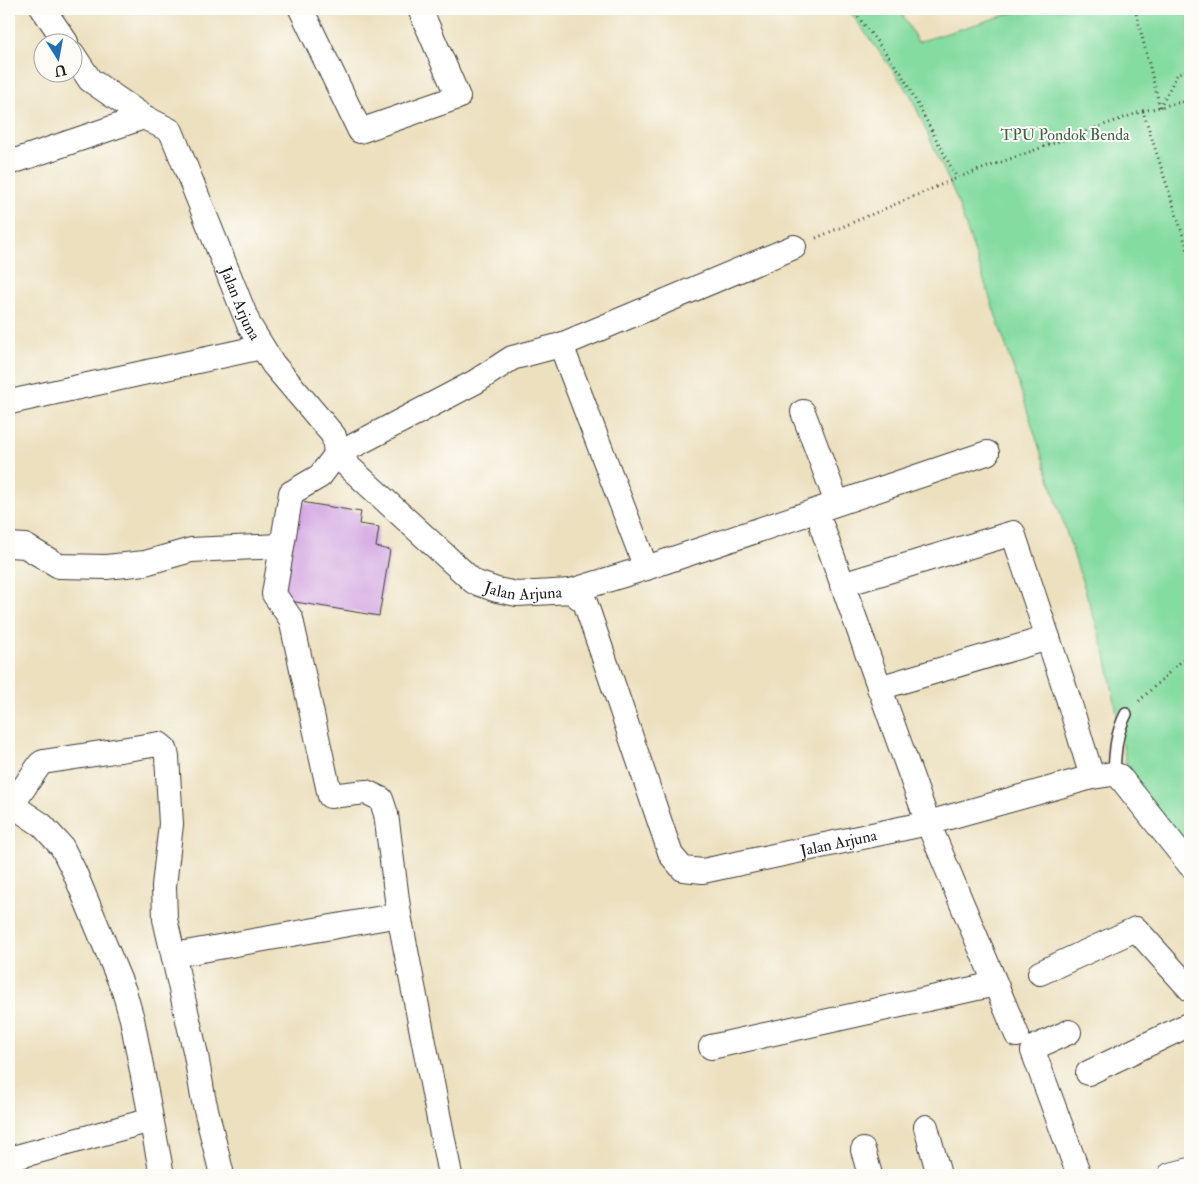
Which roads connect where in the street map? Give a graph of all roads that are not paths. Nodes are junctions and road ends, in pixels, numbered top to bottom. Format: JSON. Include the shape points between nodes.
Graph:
{"nodes":[{"id":1,"x":43,"y":9,"type":"edge"},
{"id":2,"x":301,"y":9,"type":"edge"},
{"id":3,"x":420,"y":9,"type":"edge"},
{"id":4,"x":59,"y":32,"type":"edge"},
{"id":5,"x":82,"y":68,"type":"edge"},
{"id":6,"x":144,"y":117,"type":"junction"},
{"id":7,"x":9,"y":163,"type":"edge"},
{"id":8,"x":794,"y":247,"type":"road end"},
{"id":9,"x":561,"y":345,"type":"junction"},
{"id":10,"x":262,"y":347,"type":"junction"},
{"id":11,"x":10,"y":402,"type":"edge"},
{"id":12,"x":803,"y":412,"type":"dead end"},
{"id":13,"x":987,"y":453,"type":"dead end"},
{"id":14,"x":336,"y":455,"type":"junction"},
{"id":15,"x":838,"y":503,"type":"junction"},
{"id":16,"x":822,"y":527,"type":"dead end"},
{"id":17,"x":9,"y":545,"type":"edge"},
{"id":18,"x":281,"y":546,"type":"junction"},
{"id":19,"x":646,"y":568,"type":"junction"},
{"id":20,"x":842,"y":585,"type":"junction"},
{"id":21,"x":571,"y":591,"type":"junction"},
{"id":22,"x":1048,"y":638,"type":"junction"},
{"id":23,"x":879,"y":688,"type":"junction"},
{"id":24,"x":1126,"y":714,"type":"road end"},
{"id":25,"x":1103,"y":776,"type":"junction"},
{"id":26,"x":10,"y":804,"type":"edge"},
{"id":27,"x":928,"y":823,"type":"junction"},
{"id":28,"x":1190,"y":865,"type":"edge"},
{"id":29,"x":399,"y":915,"type":"junction"},
{"id":30,"x":174,"y":956,"type":"junction"},
{"id":31,"x":1040,"y":973,"type":"dead end"},
{"id":32,"x":995,"y":984,"type":"junction"},
{"id":33,"x":1190,"y":989,"type":"edge"},
{"id":34,"x":1190,"y":1024,"type":"edge"},
{"id":35,"x":1069,"y":1032,"type":"dead end"},
{"id":36,"x":1017,"y":1035,"type":"dead end"},
{"id":37,"x":711,"y":1048,"type":"dead end"},
{"id":38,"x":1088,"y":1073,"type":"dead end"},
{"id":39,"x":151,"y":1120,"type":"junction"},
{"id":40,"x":926,"y":1128,"type":"dead end"},
{"id":41,"x":863,"y":1150,"type":"dead end"},
{"id":42,"x":9,"y":1159,"type":"edge"},
{"id":43,"x":162,"y":1175,"type":"edge"},
{"id":44,"x":222,"y":1175,"type":"edge"},
{"id":45,"x":450,"y":1175,"type":"edge"},
{"id":46,"x":870,"y":1175,"type":"edge"},
{"id":47,"x":939,"y":1175,"type":"edge"},
{"id":48,"x":1079,"y":1175,"type":"edge"}],
"edges":[{"from":1,"to":4,"type":"street"},
{"from":2,"to":3,"type":"street","via":[[360,131],[458,96]]},
{"from":5,"to":6,"type":"street","name":"Jalan Arjuna","via":[[90,80]]},
{"from":6,"to":7,"type":"street"},
{"from":6,"to":10,"type":"street","name":"Jalan Arjuna","via":[[171,131],[249,325]]},
{"from":8,"to":9,"type":"street"},
{"from":9,"to":14,"type":"street","via":[[512,358],[475,382]]},
{"from":9,"to":19,"type":"street"},
{"from":10,"to":11,"type":"street"},
{"from":10,"to":14,"type":"street","name":"Jalan Arjuna","via":[[334,436]]},
{"from":12,"to":15,"type":"street"},
{"from":13,"to":15,"type":"street"},
{"from":14,"to":18,"type":"street","via":[[320,476],[291,492]]},
{"from":14,"to":21,"type":"street","name":"Jalan Arjuna","via":[[474,582],[517,594]]},
{"from":15,"to":19,"type":"street"},
{"from":16,"to":20,"type":"street"},
{"from":17,"to":18,"type":"street","via":[[25,546],[59,566],[106,567],[145,563],[191,550]]},
{"from":18,"to":29,"type":"street","via":[[274,594],[292,619],[330,796],[366,792],[381,800],[386,814]]},
{"from":19,"to":21,"type":"street"},
{"from":20,"to":22,"type":"street","via":[[1013,533]]},
{"from":20,"to":23,"type":"street"},
{"from":21,"to":27,"type":"street","name":"Jalan Arjuna","via":[[585,602],[671,855],[683,869],[703,871]]},
{"from":22,"to":23,"type":"street"},
{"from":22,"to":25,"type":"street"},
{"from":23,"to":27,"type":"street"},
{"from":24,"to":25,"type":"lane"},
{"from":25,"to":27,"type":"street","name":"Jalan Arjuna"},
{"from":25,"to":28,"type":"street","via":[[1118,776]]},
{"from":26,"to":30,"type":"street","via":[[43,762],[163,746],[170,824],[164,912]]},
{"from":26,"to":39,"type":"street","via":[[53,835],[74,872],[130,1010]]},
{"from":27,"to":32,"type":"street"},
{"from":29,"to":30,"type":"street"},
{"from":29,"to":45,"type":"street"},
{"from":30,"to":44,"type":"street"},
{"from":31,"to":33,"type":"street","via":[[1136,929]]},
{"from":32,"to":36,"type":"street"},
{"from":32,"to":37,"type":"street"},
{"from":34,"to":38,"type":"street"},
{"from":35,"to":48,"type":"street","via":[[1033,1051]]},
{"from":39,"to":42,"type":"street"},
{"from":39,"to":43,"type":"street"},
{"from":40,"to":47,"type":"street"},
{"from":41,"to":46,"type":"street"}]}
